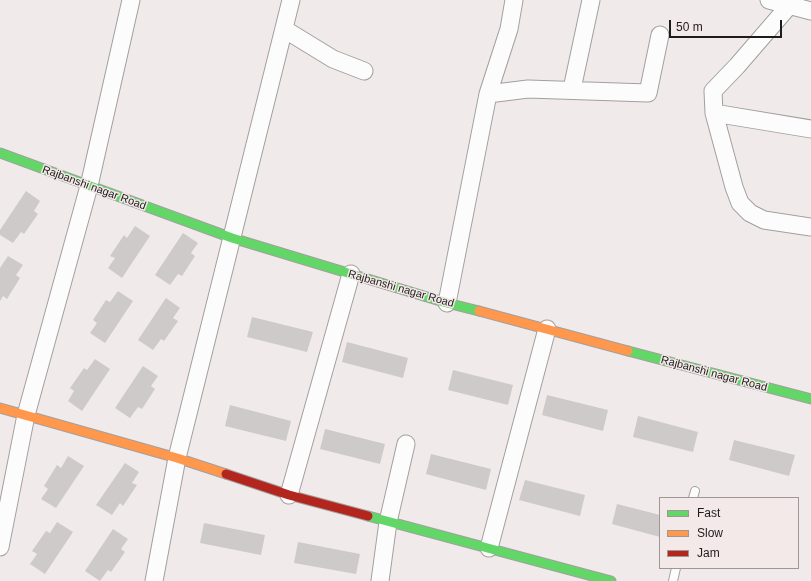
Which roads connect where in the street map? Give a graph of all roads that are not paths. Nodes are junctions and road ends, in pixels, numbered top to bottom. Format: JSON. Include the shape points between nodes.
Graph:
{"nodes":[{"id":1,"x":130,"y":0,"type":"edge"},
{"id":2,"x":292,"y":0,"type":"edge"},
{"id":3,"x":514,"y":0,"type":"edge"},
{"id":4,"x":591,"y":0,"type":"edge"},
{"id":5,"x":769,"y":0,"type":"edge"},
{"id":6,"x":792,"y":2,"type":"edge"},
{"id":7,"x":811,"y":11,"type":"edge"},
{"id":8,"x":284,"y":29,"type":"junction"},
{"id":9,"x":660,"y":35,"type":"dead end"},
{"id":10,"x":364,"y":71,"type":"dead end"},
{"id":11,"x":572,"y":89,"type":"junction"},
{"id":12,"x":488,"y":94,"type":"junction"},
{"id":13,"x":714,"y":113,"type":"junction"},
{"id":14,"x":811,"y":129,"type":"edge"},
{"id":15,"x":0,"y":153,"type":"edge"},
{"id":16,"x":89,"y":186,"type":"junction"},
{"id":17,"x":811,"y":227,"type":"edge"},
{"id":18,"x":232,"y":238,"type":"junction"},
{"id":19,"x":351,"y":274,"type":"junction"},
{"id":20,"x":447,"y":303,"type":"junction"},
{"id":21,"x":547,"y":329,"type":"junction"},
{"id":22,"x":811,"y":399,"type":"edge"},
{"id":23,"x":0,"y":408,"type":"edge"},
{"id":24,"x":26,"y":415,"type":"junction"},
{"id":25,"x":406,"y":444,"type":"dead end"},
{"id":26,"x":177,"y":458,"type":"junction"},
{"id":27,"x":289,"y":495,"type":"junction"},
{"id":28,"x":388,"y":522,"type":"junction"},
{"id":29,"x":0,"y":547,"type":"edge"},
{"id":30,"x":489,"y":548,"type":"junction"},
{"id":31,"x":676,"y":569,"type":"edge"},
{"id":32,"x":154,"y":581,"type":"edge"},
{"id":33,"x":380,"y":581,"type":"edge"},
{"id":34,"x":610,"y":581,"type":"edge"},
{"id":35,"x":673,"y":581,"type":"edge"}],
"edges":[{"from":1,"to":16,"type":"street"},
{"from":2,"to":8,"type":"street"},
{"from":3,"to":12,"type":"street","via":[[509,29]]},
{"from":4,"to":11,"type":"street"},
{"from":5,"to":6,"type":"street"},
{"from":6,"to":7,"type":"street"},
{"from":6,"to":13,"type":"street","via":[[713,91]]},
{"from":8,"to":10,"type":"street","via":[[333,59]]},
{"from":8,"to":18,"type":"street"},
{"from":9,"to":11,"type":"street","via":[[648,93]]},
{"from":11,"to":12,"type":"street","via":[[528,89]]},
{"from":12,"to":20,"type":"street"},
{"from":13,"to":14,"type":"street"},
{"from":13,"to":17,"type":"street","via":[[740,203],[750,213],[764,220]]},
{"from":15,"to":16,"type":"street","name":"Rajbanshi nagar Road"},
{"from":16,"to":18,"type":"street","name":"Rajbanshi nagar Road"},
{"from":16,"to":24,"type":"street"},
{"from":18,"to":19,"type":"street","name":"Rajbanshi nagar Road"},
{"from":18,"to":26,"type":"street"},
{"from":19,"to":20,"type":"street","name":"Rajbanshi nagar Road"},
{"from":19,"to":27,"type":"street"},
{"from":20,"to":21,"type":"street","name":"Rajbanshi nagar Road"},
{"from":21,"to":22,"type":"street","name":"Rajbanshi nagar Road"},
{"from":21,"to":30,"type":"street"},
{"from":23,"to":24,"type":"street"},
{"from":24,"to":26,"type":"street"},
{"from":24,"to":29,"type":"street"},
{"from":25,"to":28,"type":"street"},
{"from":26,"to":27,"type":"street"},
{"from":26,"to":32,"type":"street"},
{"from":27,"to":28,"type":"street"},
{"from":28,"to":30,"type":"street"},
{"from":28,"to":33,"type":"street"},
{"from":30,"to":34,"type":"street"},
{"from":31,"to":35,"type":"lane"}]}
